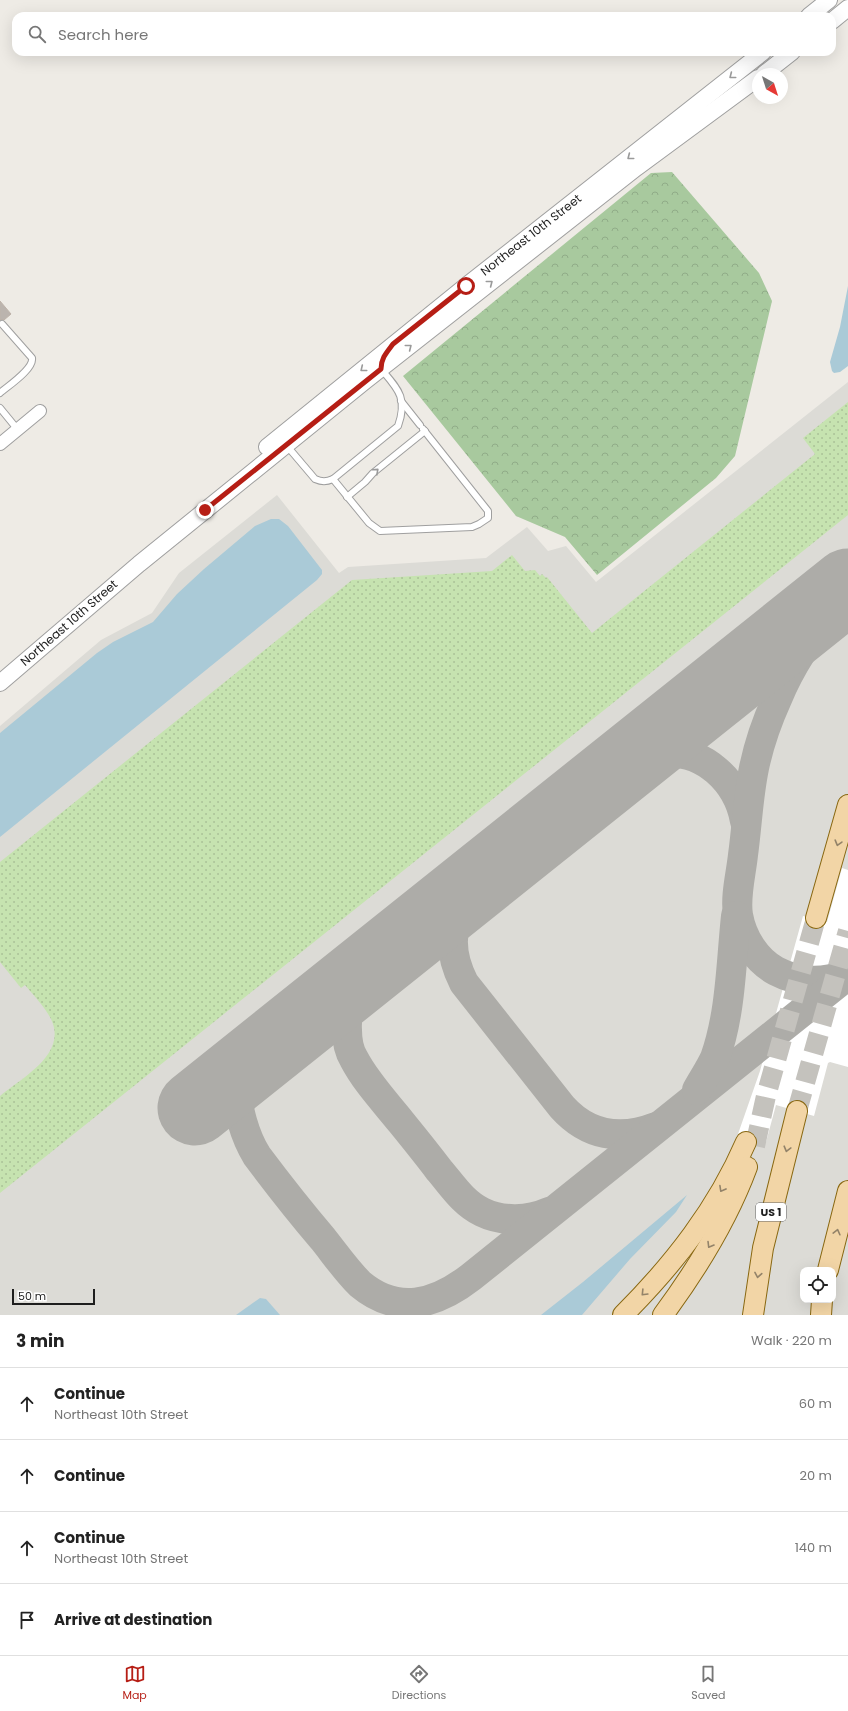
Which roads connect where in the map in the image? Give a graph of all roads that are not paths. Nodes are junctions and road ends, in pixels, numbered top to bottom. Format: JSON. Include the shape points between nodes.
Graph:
{"nodes":[{"id":1,"x":829,"y":0,"type":"edge"},
{"id":2,"x":848,"y":8,"type":"edge"},
{"id":3,"x":814,"y":12,"type":"edge"},
{"id":4,"x":836,"y":18,"type":"edge"},
{"id":5,"x":758,"y":56,"type":"edge"},
{"id":6,"x":787,"y":56,"type":"edge"},
{"id":7,"x":772,"y":68,"type":"edge"},
{"id":8,"x":752,"y":82,"type":"edge"},
{"id":9,"x":586,"y":199,"type":"junction"},
{"id":10,"x":2,"y":324,"type":"dead end"},
{"id":11,"x":393,"y":344,"type":"junction"},
{"id":12,"x":381,"y":369,"type":"junction"},
{"id":13,"x":0,"y":393,"type":"edge"},
{"id":14,"x":401,"y":401,"type":"junction"},
{"id":15,"x":0,"y":408,"type":"edge"},
{"id":16,"x":40,"y":411,"type":"dead end"},
{"id":17,"x":423,"y":428,"type":"junction"},
{"id":18,"x":18,"y":430,"type":"junction"},
{"id":19,"x":0,"y":444,"type":"edge"},
{"id":20,"x":287,"y":445,"type":"junction"},
{"id":21,"x":333,"y":479,"type":"junction"},
{"id":22,"x":347,"y":497,"type":"junction"},
{"id":23,"x":139,"y":564,"type":"junction"},
{"id":24,"x":0,"y":683,"type":"edge"},
{"id":25,"x":848,"y":805,"type":"edge"},
{"id":26,"x":816,"y":918,"type":"tunnel mouth"},
{"id":27,"x":797,"y":1111,"type":"tunnel mouth"},
{"id":28,"x":848,"y":1191,"type":"edge"},
{"id":29,"x":829,"y":1267,"type":"edge"},
{"id":30,"x":822,"y":1303,"type":"edge"},
{"id":31,"x":622,"y":1315,"type":"edge"},
{"id":32,"x":663,"y":1315,"type":"edge"},
{"id":33,"x":753,"y":1315,"type":"edge"},
{"id":34,"x":821,"y":1315,"type":"edge"}],
"edges":[{"from":1,"to":3,"type":"street"},
{"from":2,"to":4,"type":"street"},
{"from":5,"to":9,"type":"street","name":"Northeast 10th Street","one_way":true},
{"from":6,"to":7,"type":"street"},
{"from":8,"to":9,"type":"street","name":"Northeast 10th Street","via":[[636,168]]},
{"from":9,"to":11,"type":"street","name":"Northeast 10th Street"},
{"from":12,"to":9,"type":"street","name":"Northeast 10th Street","one_way":true},
{"from":10,"to":13,"type":"lane","via":[[32,358],[32,362],[30,368]]},
{"from":11,"to":12,"type":"street","via":[[381,362]]},
{"from":11,"to":23,"type":"street","name":"Northeast 10th Street","one_way":true,"via":[[209,497]]},
{"from":12,"to":14,"type":"lane","via":[[399,391]]},
{"from":12,"to":20,"type":"street","name":"Northeast 10th Street"},
{"from":14,"to":17,"type":"lane"},
{"from":14,"to":21,"type":"lane","via":[[402,416],[398,426]]},
{"from":15,"to":18,"type":"lane"},
{"from":16,"to":18,"type":"street"},
{"from":22,"to":17,"type":"lane","one_way":true},
{"from":17,"to":22,"type":"lane","via":[[488,512],[488,518],[472,526],[380,531],[368,523]]},
{"from":18,"to":19,"type":"street"},
{"from":20,"to":21,"type":"lane","via":[[315,479],[321,482]]},
{"from":20,"to":23,"type":"street","name":"Northeast 10th Street"},
{"from":21,"to":22,"type":"lane"},
{"from":23,"to":24,"type":"street","name":"Northeast 10th Street"},
{"from":25,"to":26,"type":"main road","one_way":true},
{"from":27,"to":33,"type":"main road","number":"US 1","one_way":true,"via":[[763,1248]]},
{"from":29,"to":28,"type":"main road","one_way":true},
{"from":30,"to":34,"type":"main road"},
{"from":31,"to":32,"type":"main road","via":[[669,1266],[694,1233],[751,1144],[736,1193],[715,1238]]}]}
